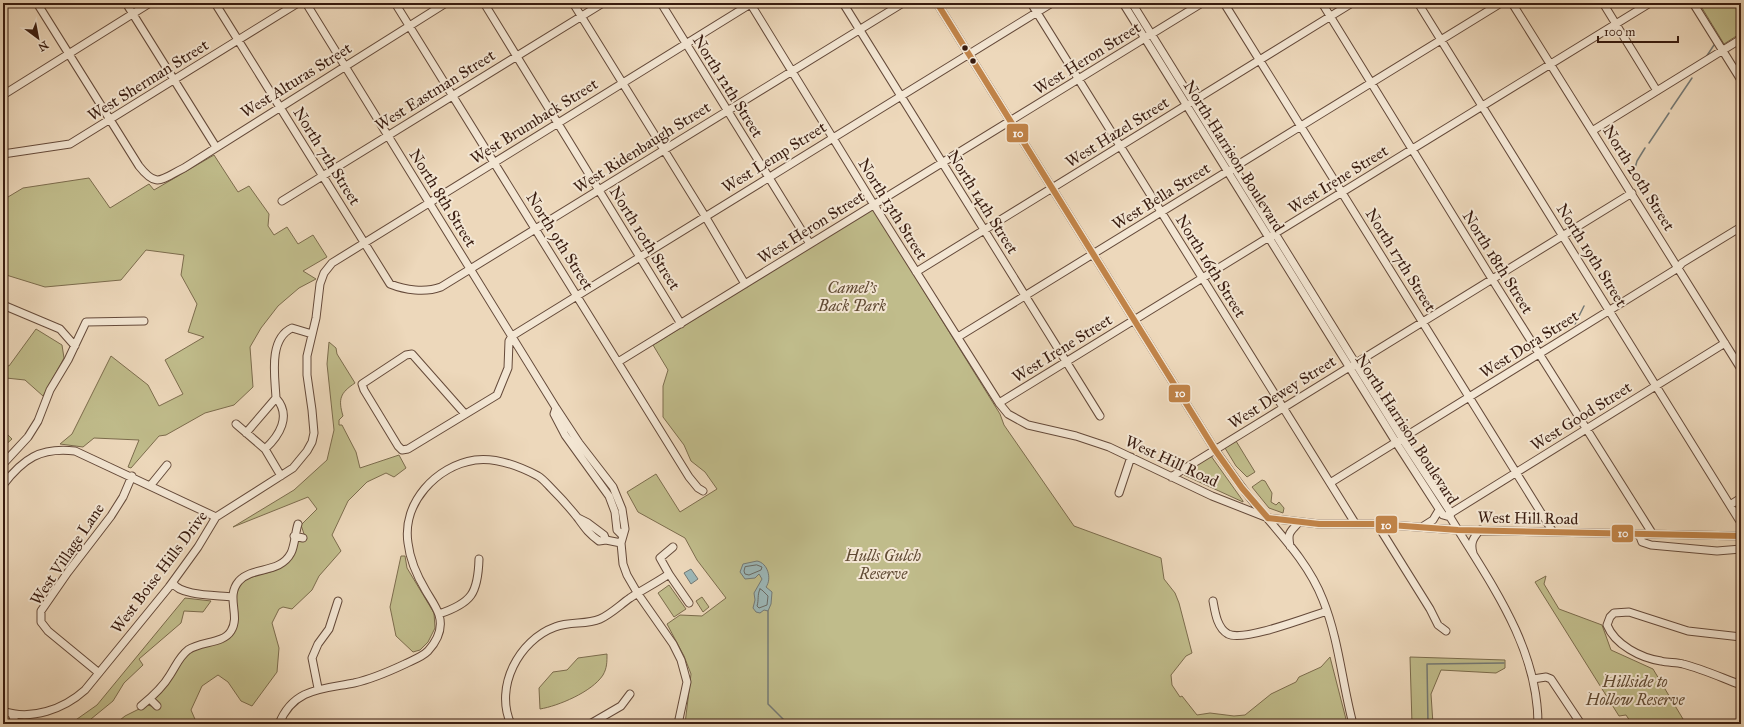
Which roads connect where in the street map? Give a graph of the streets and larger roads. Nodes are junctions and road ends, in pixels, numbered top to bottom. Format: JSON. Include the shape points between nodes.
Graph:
{"nodes":[{"id":1,"x":37,"y":3,"type":"edge"},
{"id":2,"x":126,"y":3,"type":"edge"},
{"id":3,"x":150,"y":3,"type":"edge"},
{"id":4,"x":215,"y":3,"type":"edge"},
{"id":5,"x":298,"y":3,"type":"edge"},
{"id":6,"x":306,"y":3,"type":"edge"},
{"id":7,"x":395,"y":3,"type":"edge"},
{"id":8,"x":446,"y":3,"type":"edge"},
{"id":9,"x":484,"y":3,"type":"edge"},
{"id":10,"x":573,"y":3,"type":"edge"},
{"id":11,"x":603,"y":3,"type":"edge"},
{"id":12,"x":661,"y":3,"type":"edge"},
{"id":13,"x":750,"y":3,"type":"edge"},
{"id":14,"x":842,"y":3,"type":"edge"},
{"id":15,"x":903,"y":3,"type":"edge"},
{"id":16,"x":937,"y":3,"type":"edge"},
{"id":17,"x":1031,"y":3,"type":"edge"},
{"id":18,"x":1052,"y":3,"type":"edge"},
{"id":19,"x":1123,"y":3,"type":"edge"},
{"id":20,"x":1132,"y":3,"type":"edge"},
{"id":21,"x":1202,"y":3,"type":"edge"},
{"id":22,"x":1224,"y":3,"type":"edge"},
{"id":23,"x":1322,"y":3,"type":"edge"},
{"id":24,"x":1352,"y":3,"type":"edge"},
{"id":25,"x":1418,"y":3,"type":"edge"},
{"id":26,"x":1502,"y":3,"type":"edge"},
{"id":27,"x":1512,"y":3,"type":"edge"},
{"id":28,"x":1603,"y":3,"type":"edge"},
{"id":29,"x":1650,"y":3,"type":"edge"},
{"id":30,"x":1693,"y":3,"type":"edge"},
{"id":31,"x":1037,"y":12,"type":"junction"},
{"id":32,"x":133,"y":14,"type":"junction"},
{"id":33,"x":581,"y":16,"type":"junction"},
{"id":34,"x":1330,"y":16,"type":"junction"},
{"id":35,"x":1616,"y":24,"type":"junction"},
{"id":36,"x":410,"y":26,"type":"junction"},
{"id":37,"x":859,"y":30,"type":"junction"},
{"id":38,"x":1148,"y":36,"type":"junction"},
{"id":39,"x":1741,"y":39,"type":"edge"},
{"id":40,"x":238,"y":40,"type":"junction"},
{"id":41,"x":1441,"y":40,"type":"junction"},
{"id":42,"x":686,"y":44,"type":"junction"},
{"id":43,"x":1723,"y":50,"type":"junction"},
{"id":44,"x":68,"y":54,"type":"junction"},
{"id":45,"x":968,"y":54,"type":"junction"},
{"id":46,"x":517,"y":56,"type":"junction"},
{"id":47,"x":1260,"y":60,"type":"junction"},
{"id":48,"x":1551,"y":64,"type":"junction"},
{"id":49,"x":345,"y":66,"type":"junction"},
{"id":50,"x":792,"y":72,"type":"junction"},
{"id":51,"x":1078,"y":79,"type":"junction"},
{"id":52,"x":174,"y":80,"type":"junction"},
{"id":53,"x":1741,"y":80,"type":"edge"},
{"id":54,"x":622,"y":83,"type":"junction"},
{"id":55,"x":1371,"y":83,"type":"junction"},
{"id":56,"x":1657,"y":91,"type":"junction"},
{"id":57,"x":3,"y":95,"type":"edge"},
{"id":58,"x":453,"y":96,"type":"junction"},
{"id":59,"x":900,"y":96,"type":"junction"},
{"id":60,"x":1193,"y":101,"type":"junction"},
{"id":61,"x":1186,"y":105,"type":"junction"},
{"id":62,"x":1483,"y":106,"type":"junction"},
{"id":63,"x":280,"y":107,"type":"junction"},
{"id":64,"x":728,"y":111,"type":"junction"},
{"id":65,"x":110,"y":120,"type":"junction"},
{"id":66,"x":1010,"y":122,"type":"junction"},
{"id":67,"x":558,"y":123,"type":"junction"},
{"id":68,"x":1301,"y":126,"type":"junction"},
{"id":69,"x":1592,"y":131,"type":"junction"},
{"id":70,"x":388,"y":136,"type":"junction"},
{"id":71,"x":833,"y":138,"type":"junction"},
{"id":72,"x":1120,"y":146,"type":"junction"},
{"id":73,"x":216,"y":147,"type":"junction"},
{"id":74,"x":664,"y":150,"type":"junction"},
{"id":75,"x":1412,"y":150,"type":"junction"},
{"id":76,"x":3,"y":154,"type":"edge"},
{"id":77,"x":494,"y":162,"type":"junction"},
{"id":78,"x":942,"y":163,"type":"junction"},
{"id":79,"x":1231,"y":170,"type":"junction"},
{"id":80,"x":323,"y":176,"type":"junction"},
{"id":81,"x":768,"y":177,"type":"junction"},
{"id":82,"x":1051,"y":188,"type":"junction"},
{"id":83,"x":599,"y":190,"type":"junction"},
{"id":84,"x":1342,"y":193,"type":"junction"},
{"id":85,"x":1632,"y":193,"type":"junction"},
{"id":86,"x":282,"y":201,"type":"dead end"},
{"id":87,"x":430,"y":202,"type":"junction"},
{"id":88,"x":874,"y":205,"type":"junction"},
{"id":89,"x":1161,"y":212,"type":"junction"},
{"id":90,"x":705,"y":216,"type":"junction"},
{"id":91,"x":1741,"y":227,"type":"edge"},
{"id":92,"x":536,"y":229,"type":"junction"},
{"id":93,"x":984,"y":230,"type":"junction"},
{"id":94,"x":1564,"y":235,"type":"junction"},
{"id":95,"x":1272,"y":236,"type":"junction"},
{"id":96,"x":364,"y":242,"type":"junction"},
{"id":97,"x":810,"y":244,"type":"junction"},
{"id":98,"x":1093,"y":254,"type":"junction"},
{"id":99,"x":640,"y":256,"type":"junction"},
{"id":100,"x":332,"y":263,"type":"joint"},
{"id":101,"x":1678,"y":268,"type":"junction"},
{"id":102,"x":470,"y":269,"type":"junction"},
{"id":103,"x":916,"y":272,"type":"junction"},
{"id":104,"x":1202,"y":279,"type":"junction"},
{"id":105,"x":1492,"y":279,"type":"junction"},
{"id":106,"x":390,"y":284,"type":"joint"},
{"id":107,"x":745,"y":284,"type":"junction"},
{"id":108,"x":577,"y":296,"type":"junction"},
{"id":109,"x":1025,"y":296,"type":"junction"},
{"id":110,"x":3,"y":305,"type":"edge"},
{"id":111,"x":1610,"y":310,"type":"junction"},
{"id":112,"x":144,"y":321,"type":"dead end"},
{"id":113,"x":1134,"y":321,"type":"junction"},
{"id":114,"x":1423,"y":322,"type":"junction"},
{"id":115,"x":681,"y":324,"type":"junction"},
{"id":116,"x":312,"y":334,"type":"junction"},
{"id":117,"x":512,"y":336,"type":"junction"},
{"id":118,"x":958,"y":337,"type":"junction"},
{"id":119,"x":1725,"y":343,"type":"junction"},
{"id":120,"x":75,"y":346,"type":"junction"},
{"id":121,"x":1539,"y":354,"type":"junction"},
{"id":122,"x":618,"y":362,"type":"junction"},
{"id":123,"x":1066,"y":362,"type":"junction"},
{"id":124,"x":1353,"y":365,"type":"junction"},
{"id":125,"x":1741,"y":368,"type":"edge"},
{"id":126,"x":1656,"y":386,"type":"junction"},
{"id":127,"x":1470,"y":397,"type":"junction"},
{"id":128,"x":276,"y":398,"type":"junction"},
{"id":129,"x":1000,"y":403,"type":"junction"},
{"id":130,"x":1283,"y":408,"type":"junction"},
{"id":131,"x":465,"y":414,"type":"junction"},
{"id":132,"x":1100,"y":416,"type":"dead end"},
{"id":133,"x":1022,"y":422,"type":"joint"},
{"id":134,"x":236,"y":424,"type":"dead end"},
{"id":135,"x":1586,"y":429,"type":"junction"},
{"id":136,"x":246,"y":433,"type":"junction"},
{"id":137,"x":1399,"y":440,"type":"junction"},
{"id":138,"x":265,"y":449,"type":"junction"},
{"id":139,"x":1215,"y":450,"type":"junction"},
{"id":140,"x":1131,"y":457,"type":"junction"},
{"id":141,"x":3,"y":464,"type":"edge"},
{"id":142,"x":167,"y":465,"type":"dead end"},
{"id":143,"x":1516,"y":473,"type":"junction"},
{"id":144,"x":132,"y":476,"type":"junction"},
{"id":145,"x":281,"y":476,"type":"junction"},
{"id":146,"x":1171,"y":477,"type":"junction"},
{"id":147,"x":1330,"y":483,"type":"junction"},
{"id":148,"x":3,"y":485,"type":"edge"},
{"id":149,"x":150,"y":486,"type":"junction"},
{"id":150,"x":704,"y":491,"type":"dead end"},
{"id":151,"x":1119,"y":492,"type":"dead end"},
{"id":152,"x":1741,"y":498,"type":"edge"},
{"id":153,"x":1730,"y":505,"type":"junction"},
{"id":154,"x":1439,"y":510,"type":"junction"},
{"id":155,"x":1450,"y":515,"type":"junction"},
{"id":156,"x":216,"y":517,"type":"junction"},
{"id":157,"x":1268,"y":518,"type":"junction"},
{"id":158,"x":1299,"y":522,"type":"junction"},
{"id":159,"x":1355,"y":523,"type":"junction"},
{"id":160,"x":1741,"y":523,"type":"edge"},
{"id":161,"x":298,"y":524,"type":"dead end"},
{"id":162,"x":1377,"y":524,"type":"junction"},
{"id":163,"x":1422,"y":527,"type":"junction"},
{"id":164,"x":1458,"y":530,"type":"junction"},
{"id":165,"x":1480,"y":530,"type":"junction"},
{"id":166,"x":1553,"y":532,"type":"junction"},
{"id":167,"x":1652,"y":533,"type":"junction"},
{"id":168,"x":1639,"y":534,"type":"junction"},
{"id":169,"x":294,"y":536,"type":"junction"},
{"id":170,"x":1741,"y":536,"type":"edge"},
{"id":171,"x":303,"y":538,"type":"dead end"},
{"id":172,"x":622,"y":539,"type":"junction"},
{"id":173,"x":673,"y":546,"type":"dead end"},
{"id":174,"x":1290,"y":546,"type":"junction"},
{"id":175,"x":1741,"y":549,"type":"edge"},
{"id":176,"x":1474,"y":557,"type":"junction"},
{"id":177,"x":479,"y":559,"type":"dead end"},
{"id":178,"x":669,"y":574,"type":"junction"},
{"id":179,"x":172,"y":582,"type":"junction"},
{"id":180,"x":638,"y":594,"type":"junction"},
{"id":181,"x":232,"y":597,"type":"junction"},
{"id":182,"x":338,"y":601,"type":"dead end"},
{"id":183,"x":1213,"y":601,"type":"dead end"},
{"id":184,"x":689,"y":603,"type":"dead end"},
{"id":185,"x":1327,"y":611,"type":"junction"},
{"id":186,"x":439,"y":614,"type":"junction"},
{"id":187,"x":1446,"y":630,"type":"dead end"},
{"id":188,"x":1741,"y":637,"type":"edge"},
{"id":189,"x":99,"y":673,"type":"junction"},
{"id":190,"x":1533,"y":679,"type":"junction"},
{"id":191,"x":1741,"y":685,"type":"edge"},
{"id":192,"x":318,"y":688,"type":"junction"},
{"id":193,"x":630,"y":694,"type":"dead end"},
{"id":194,"x":150,"y":699,"type":"junction"},
{"id":195,"x":141,"y":706,"type":"dead end"},
{"id":196,"x":156,"y":706,"type":"dead end"},
{"id":197,"x":3,"y":711,"type":"edge"},
{"id":198,"x":12,"y":714,"type":"junction"},
{"id":199,"x":16,"y":724,"type":"edge"},
{"id":200,"x":279,"y":724,"type":"edge"},
{"id":201,"x":511,"y":724,"type":"edge"},
{"id":202,"x":590,"y":724,"type":"edge"},
{"id":203,"x":678,"y":724,"type":"edge"},
{"id":204,"x":1353,"y":724,"type":"edge"},
{"id":205,"x":1538,"y":724,"type":"edge"},
{"id":206,"x":1581,"y":724,"type":"edge"}],
"edges":[{"from":1,"to":44,"type":"street"},
{"from":2,"to":32,"type":"street"},
{"from":3,"to":32,"type":"street"},
{"from":4,"to":40,"type":"street","name":"North 7th Street"},
{"from":5,"to":40,"type":"street","name":"West Sherman Street"},
{"from":6,"to":49,"type":"street","name":"North 8th Street"},
{"from":7,"to":36,"type":"street","name":"North 9th Street"},
{"from":8,"to":36,"type":"street","name":"West Alturas Street"},
{"from":9,"to":46,"type":"street","name":"North 10th Street"},
{"from":10,"to":33,"type":"street"},
{"from":11,"to":33,"type":"street","name":"West Eastman Street"},
{"from":12,"to":42,"type":"street","name":"North 12th Street"},
{"from":13,"to":42,"type":"street","name":"West Brumback Street"},
{"from":13,"to":50,"type":"street","name":"North 13th Street"},
{"from":14,"to":37,"type":"street","name":"North 14th Street"},
{"from":15,"to":37,"type":"street","name":"West Ridenbaugh Street"},
{"from":16,"to":45,"type":"street"},
{"from":17,"to":31,"type":"street","name":"North 16th Street"},
{"from":18,"to":31,"type":"street","name":"West Lemp Street"},
{"from":19,"to":38,"type":"street","name":"North Harrison Boulevard"},
{"from":20,"to":38,"type":"street","name":"North Harrison Boulevard"},
{"from":21,"to":38,"type":"street","name":"West Heron Street"},
{"from":22,"to":47,"type":"street","name":"North 17th Street"},
{"from":23,"to":34,"type":"street","name":"North 18th Street"},
{"from":24,"to":34,"type":"street","name":"West Hazel Street"},
{"from":25,"to":41,"type":"street","name":"North 19th Street"},
{"from":26,"to":41,"type":"street","name":"West Bella Street"},
{"from":27,"to":48,"type":"street","name":"North 20th Street"},
{"from":28,"to":35,"type":"street"},
{"from":29,"to":35,"type":"street","name":"West Irene Street"},
{"from":30,"to":43,"type":"street"},
{"from":31,"to":45,"type":"street","name":"West Lemp Street"},
{"from":31,"to":51,"type":"street","name":"North 16th Street"},
{"from":32,"to":44,"type":"street"},
{"from":32,"to":52,"type":"street"},
{"from":33,"to":46,"type":"street","name":"West Eastman Street"},
{"from":33,"to":54,"type":"street"},
{"from":34,"to":47,"type":"street","name":"West Hazel Street"},
{"from":34,"to":55,"type":"street","name":"North 18th Street"},
{"from":35,"to":48,"type":"street","name":"West Irene Street"},
{"from":35,"to":56,"type":"street"},
{"from":36,"to":49,"type":"street","name":"West Alturas Street"},
{"from":36,"to":58,"type":"street","name":"North 9th Street"},
{"from":37,"to":50,"type":"street","name":"West Ridenbaugh Street"},
{"from":37,"to":59,"type":"street","name":"North 14th Street"},
{"from":38,"to":51,"type":"street","name":"West Heron Street"},
{"from":38,"to":60,"type":"street","name":"North Harrison Boulevard"},
{"from":38,"to":61,"type":"street","name":"North Harrison Boulevard"},
{"from":39,"to":43,"type":"street"},
{"from":40,"to":52,"type":"street","name":"West Sherman Street"},
{"from":40,"to":63,"type":"street","name":"North 7th Street"},
{"from":41,"to":55,"type":"street","name":"West Bella Street"},
{"from":41,"to":62,"type":"street","name":"North 19th Street"},
{"from":42,"to":54,"type":"street","name":"West Brumback Street"},
{"from":42,"to":64,"type":"street","name":"North 12th Street"},
{"from":43,"to":53,"type":"street"},
{"from":43,"to":56,"type":"street"},
{"from":44,"to":57,"type":"street"},
{"from":44,"to":65,"type":"street"},
{"from":45,"to":59,"type":"street","name":"West Lemp Street"},
{"from":45,"to":66,"type":"street"},
{"from":46,"to":58,"type":"street","name":"West Eastman Street"},
{"from":46,"to":67,"type":"street","name":"North 10th Street"},
{"from":47,"to":60,"type":"street","name":"West Hazel Street"},
{"from":47,"to":68,"type":"street","name":"North 17th Street"},
{"from":48,"to":62,"type":"street","name":"West Irene Street"},
{"from":48,"to":69,"type":"street","name":"North 20th Street"},
{"from":49,"to":63,"type":"street","name":"West Alturas Street"},
{"from":49,"to":70,"type":"street","name":"North 8th Street"},
{"from":50,"to":64,"type":"street","name":"West Ridenbaugh Street"},
{"from":50,"to":71,"type":"street","name":"North 13th Street"},
{"from":51,"to":66,"type":"street","name":"West Heron Street"},
{"from":51,"to":72,"type":"street","name":"North 16th Street"},
{"from":52,"to":65,"type":"street","name":"West Sherman Street"},
{"from":52,"to":73,"type":"street"},
{"from":54,"to":67,"type":"street","name":"West Brumback Street"},
{"from":54,"to":74,"type":"street"},
{"from":55,"to":68,"type":"street","name":"West Bella Street"},
{"from":55,"to":75,"type":"street","name":"North 18th Street"},
{"from":56,"to":69,"type":"street"},
{"from":58,"to":70,"type":"street","name":"West Eastman Street"},
{"from":58,"to":77,"type":"street","name":"North 9th Street"},
{"from":59,"to":71,"type":"street","name":"West Lemp Street"},
{"from":59,"to":78,"type":"street","name":"North 14th Street"},
{"from":60,"to":61,"type":"street","name":"West Hazel Street"},
{"from":60,"to":79,"type":"street","name":"North Harrison Boulevard"},
{"from":61,"to":72,"type":"street","name":"West Hazel Street"},
{"from":61,"to":79,"type":"street","name":"North Harrison Boulevard"},
{"from":62,"to":75,"type":"street","name":"West Irene Street"},
{"from":62,"to":94,"type":"street","name":"North 19th Street"},
{"from":63,"to":73,"type":"street","name":"West Alturas Street"},
{"from":63,"to":80,"type":"street","name":"North 7th Street"},
{"from":64,"to":74,"type":"street","name":"West Ridenbaugh Street"},
{"from":64,"to":81,"type":"street","name":"North 12th Street"},
{"from":65,"to":73,"type":"street","name":"West Alturas Street","via":[[146,175],[155,180],[184,168]]},
{"from":65,"to":76,"type":"street","name":"West Sherman Street","via":[[70,144]]},
{"from":66,"to":78,"type":"street","name":"West Heron Street"},
{"from":66,"to":82,"type":"street"},
{"from":67,"to":77,"type":"street","name":"West Brumback Street"},
{"from":67,"to":83,"type":"street","name":"North 10th Street"},
{"from":68,"to":79,"type":"street","name":"West Bella Street"},
{"from":68,"to":84,"type":"street","name":"North 17th Street"},
{"from":69,"to":85,"type":"street","name":"North 20th Street"},
{"from":70,"to":80,"type":"street","name":"West Eastman Street"},
{"from":70,"to":87,"type":"street","name":"North 8th Street"},
{"from":71,"to":81,"type":"street","name":"West Lemp Street"},
{"from":71,"to":88,"type":"street","name":"North 13th Street"},
{"from":72,"to":82,"type":"street","name":"West Hazel Street"},
{"from":72,"to":89,"type":"street","name":"North 16th Street"},
{"from":74,"to":83,"type":"street","name":"West Ridenbaugh Street"},
{"from":74,"to":90,"type":"street"},
{"from":75,"to":84,"type":"street","name":"West Irene Street"},
{"from":75,"to":105,"type":"street","name":"North 18th Street"},
{"from":77,"to":87,"type":"street","name":"West Brumback Street"},
{"from":77,"to":92,"type":"street","name":"North 9th Street"},
{"from":78,"to":88,"type":"street","name":"West Heron Street"},
{"from":78,"to":93,"type":"street","name":"North 14th Street"},
{"from":79,"to":89,"type":"street","name":"West Bella Street"},
{"from":79,"to":95,"type":"street","name":"North Harrison Boulevard"},
{"from":80,"to":86,"type":"street","name":"West Eastman Street"},
{"from":80,"to":96,"type":"street","name":"North 7th Street"},
{"from":81,"to":90,"type":"street","name":"West Lemp Street"},
{"from":81,"to":97,"type":"street","name":"North 12th Street"},
{"from":82,"to":93,"type":"street","name":"West Hazel Street"},
{"from":82,"to":98,"type":"street"},
{"from":83,"to":92,"type":"street","name":"West Ridenbaugh Street"},
{"from":83,"to":99,"type":"street","name":"North 10th Street"},
{"from":84,"to":95,"type":"street","name":"West Irene Street"},
{"from":84,"to":114,"type":"street","name":"North 17th Street"},
{"from":85,"to":94,"type":"street","name":"West Dewey Street"},
{"from":85,"to":101,"type":"street","name":"North 20th Street"},
{"from":87,"to":96,"type":"street","name":"West Brumback Street"},
{"from":87,"to":102,"type":"street","name":"North 8th Street"},
{"from":88,"to":97,"type":"street","name":"West Heron Street"},
{"from":88,"to":103,"type":"street","name":"North 13th Street"},
{"from":89,"to":98,"type":"street","name":"West Bella Street"},
{"from":89,"to":104,"type":"street","name":"North 16th Street"},
{"from":90,"to":99,"type":"street","name":"West Lemp Street"},
{"from":90,"to":107,"type":"street"},
{"from":91,"to":101,"type":"street","name":"West Dora Street","via":[[1682,263]]},
{"from":92,"to":102,"type":"street","name":"West Ridenbaugh Street"},
{"from":92,"to":108,"type":"street","name":"North 9th Street"},
{"from":93,"to":103,"type":"street","name":"West Hazel Street"},
{"from":93,"to":109,"type":"street","name":"North 14th Street"},
{"from":94,"to":105,"type":"street","name":"West Dewey Street"},
{"from":94,"to":111,"type":"street","name":"North 19th Street"},
{"from":95,"to":104,"type":"street","name":"West Irene Street"},
{"from":95,"to":124,"type":"street","name":"North Harrison Boulevard"},
{"from":96,"to":100,"type":"street","name":"West Brumback Street"},
{"from":96,"to":106,"type":"street","name":"North 7th Street"},
{"from":97,"to":107,"type":"street","name":"West Heron Street"},
{"from":98,"to":109,"type":"street","name":"West Bella Street"},
{"from":98,"to":113,"type":"street"},
{"from":99,"to":108,"type":"street","name":"West Lemp Street"},
{"from":99,"to":115,"type":"street","name":"North 10th Street"},
{"from":100,"to":116,"type":"street","name":"West Boise Hills Drive","via":[[324,272],[320,284]]},
{"from":101,"to":111,"type":"street","name":"West Dora Street"},
{"from":101,"to":119,"type":"street","name":"North 20th Street"},
{"from":102,"to":106,"type":"street","name":"West Ridenbaugh Street","via":[[440,287],[429,290],[400,288]]},
{"from":102,"to":117,"type":"street","name":"North 8th Street"},
{"from":103,"to":118,"type":"street","name":"North 13th Street"},
{"from":104,"to":113,"type":"street","name":"West Irene Street"},
{"from":104,"to":130,"type":"street","name":"North 16th Street"},
{"from":105,"to":114,"type":"street","name":"West Dewey Street"},
{"from":105,"to":121,"type":"street","name":"North 18th Street"},
{"from":107,"to":115,"type":"street","name":"West Heron Street"},
{"from":108,"to":117,"type":"street","name":"West Lemp Street"},
{"from":108,"to":122,"type":"street","name":"North 9th Street"},
{"from":109,"to":118,"type":"street","name":"West Bella Street"},
{"from":109,"to":123,"type":"street","name":"North 14th Street"},
{"from":110,"to":120,"type":"street","via":[[60,329]]},
{"from":111,"to":121,"type":"street","name":"West Dora Street"},
{"from":111,"to":126,"type":"street","name":"North 19th Street"},
{"from":112,"to":120,"type":"street","via":[[86,322]]},
{"from":113,"to":123,"type":"street","name":"West Irene Street"},
{"from":113,"to":139,"type":"street"},
{"from":114,"to":124,"type":"street","name":"West Dewey Street"},
{"from":114,"to":127,"type":"street","name":"North 17th Street"},
{"from":115,"to":122,"type":"street","name":"West Heron Street"},
{"from":116,"to":128,"type":"street","via":[[292,328],[283,334],[274,359]]},
{"from":116,"to":145,"type":"street","name":"West Boise Hills Drive","via":[[307,369],[314,420],[312,442],[301,460]]},
{"from":117,"to":131,"type":"street","via":[[509,341],[508,368],[500,390],[495,397]]},
{"from":117,"to":172,"type":"street","name":"North 8th Street","via":[[556,408],[554,414],[565,435],[609,496],[615,512],[617,530]]},
{"from":118,"to":129,"type":"street","name":"North 13th Street"},
{"from":119,"to":125,"type":"street","name":"North 20th Street"},
{"from":119,"to":126,"type":"street","name":"West Good Street"},
{"from":120,"to":141,"type":"street","via":[[50,390],[38,421],[28,437]]},
{"from":121,"to":127,"type":"street","name":"West Dora Street"},
{"from":121,"to":135,"type":"street","name":"North 18th Street"},
{"from":122,"to":150,"type":"street","name":"North 9th Street","via":[[690,477],[698,488]]},
{"from":123,"to":129,"type":"street","name":"West Irene Street"},
{"from":123,"to":132,"type":"street","name":"North 14th Street"},
{"from":124,"to":130,"type":"street","name":"West Dewey Street"},
{"from":124,"to":137,"type":"street","name":"North Harrison Boulevard"},
{"from":126,"to":135,"type":"street","name":"West Good Street"},
{"from":126,"to":153,"type":"street","name":"North 19th Street"},
{"from":127,"to":137,"type":"street","name":"West Dora Street"},
{"from":127,"to":143,"type":"street","name":"North 17th Street"},
{"from":128,"to":136,"type":"street"},
{"from":128,"to":138,"type":"street","via":[[282,407],[284,420],[280,431]]},
{"from":129,"to":133,"type":"street","name":"North 13th Street","via":[[1008,414]]},
{"from":130,"to":139,"type":"street","name":"West Dewey Street"},
{"from":130,"to":147,"type":"street","name":"North 16th Street"},
{"from":131,"to":131,"type":"street","via":[[408,450],[402,450],[362,384],[406,355],[412,354]]},
{"from":133,"to":140,"type":"street","name":"West Hill Road","via":[[1076,436]]},
{"from":134,"to":136,"type":"street"},
{"from":135,"to":143,"type":"street","name":"West Good Street"},
{"from":135,"to":167,"type":"street","name":"North 18th Street"},
{"from":136,"to":138,"type":"street"},
{"from":137,"to":147,"type":"street","name":"West Dora Street"},
{"from":137,"to":154,"type":"street","name":"North Harrison Boulevard"},
{"from":137,"to":155,"type":"street","name":"North Harrison Boulevard"},
{"from":138,"to":145,"type":"street"},
{"from":139,"to":146,"type":"street","name":"West Dewey Street"},
{"from":139,"to":157,"type":"street","via":[[1251,500]]},
{"from":140,"to":146,"type":"street","name":"West Hill Road"},
{"from":140,"to":151,"type":"street"},
{"from":142,"to":149,"type":"street"},
{"from":143,"to":155,"type":"street","name":"West Good Street"},
{"from":143,"to":166,"type":"street","name":"North 17th Street"},
{"from":144,"to":148,"type":"street","via":[[82,454],[62,450],[40,453],[30,458],[13,472]]},
{"from":144,"to":149,"type":"street"},
{"from":144,"to":189,"type":"street","name":"West Village Lane","via":[[111,516],[41,611],[41,622],[48,631]]},
{"from":145,"to":156,"type":"street","name":"West Boise Hills Drive"},
{"from":146,"to":157,"type":"street","name":"West Hill Road"},
{"from":147,"to":159,"type":"street","name":"North 16th Street"},
{"from":149,"to":156,"type":"street"},
{"from":152,"to":153,"type":"street"},
{"from":153,"to":160,"type":"street","name":"North 19th Street"},
{"from":154,"to":155,"type":"street","name":"North Harrison Boulevard","via":[[1443,515]]},
{"from":154,"to":163,"type":"street","via":[[1433,520]]},
{"from":155,"to":164,"type":"street"},
{"from":156,"to":179,"type":"street","name":"West Boise Hills Drive"},
{"from":157,"to":158,"type":"street","name":"West Hill Road"},
{"from":157,"to":174,"type":"street"},
{"from":158,"to":159,"type":"street","name":"West Hill Road"},
{"from":158,"to":174,"type":"street","via":[[1288,536]]},
{"from":159,"to":162,"type":"street","name":"West Hill Road"},
{"from":161,"to":169,"type":"street"},
{"from":162,"to":163,"type":"street","name":"West Hill Road"},
{"from":162,"to":187,"type":"street","via":[[1438,624]]},
{"from":163,"to":164,"type":"street","name":"West Hill Road"},
{"from":164,"to":165,"type":"street","name":"West Hill Road"},
{"from":164,"to":176,"type":"street"},
{"from":165,"to":166,"type":"street","name":"West Hill Road"},
{"from":165,"to":176,"type":"street","via":[[1472,539]]},
{"from":166,"to":168,"type":"street","name":"West Hill Road"},
{"from":167,"to":168,"type":"street","name":"West Hill Road"},
{"from":167,"to":170,"type":"street","name":"West Hill Road"},
{"from":168,"to":175,"type":"street","via":[[1642,542],[1650,545],[1717,551]]},
{"from":169,"to":171,"type":"street"},
{"from":169,"to":181,"type":"street","via":[[291,552],[282,563],[243,577],[235,586]]},
{"from":172,"to":180,"type":"street","name":"North 8th Street","via":[[623,564]]},
{"from":172,"to":186,"type":"street","via":[[606,540],[604,535],[578,518],[562,498],[540,478],[519,467],[498,460],[475,460],[451,467],[435,477],[414,506],[407,542],[414,569]]},
{"from":173,"to":178,"type":"street","via":[[660,558]]},
{"from":174,"to":185,"type":"street","via":[[1314,582]]},
{"from":176,"to":190,"type":"street","via":[[1511,619],[1524,648]]},
{"from":177,"to":186,"type":"street","via":[[478,578],[471,595],[458,607]]},
{"from":178,"to":180,"type":"street"},
{"from":178,"to":184,"type":"street"},
{"from":179,"to":181,"type":"street","via":[[175,587],[187,592]]},
{"from":179,"to":189,"type":"street","name":"West Boise Hills Drive"},
{"from":180,"to":201,"type":"street","via":[[608,615],[588,622],[555,627],[531,641],[515,662],[510,675],[507,713]]},
{"from":180,"to":203,"type":"street","name":"North 8th Street","via":[[673,644],[685,670],[687,682]]},
{"from":181,"to":194,"type":"street","via":[[234,624],[230,631],[222,638],[198,644],[187,651]]},
{"from":182,"to":192,"type":"street","via":[[330,629],[318,644],[312,658]]},
{"from":183,"to":185,"type":"street","via":[[1220,628],[1234,636],[1270,629]]},
{"from":185,"to":204,"type":"street","via":[[1336,640]]},
{"from":186,"to":192,"type":"street","via":[[436,639],[419,658],[373,678]]},
{"from":188,"to":191,"type":"street","via":[[1688,631],[1629,612],[1614,613],[1606,625],[1611,634],[1623,644],[1646,657],[1682,664]]},
{"from":189,"to":198,"type":"street","name":"West Boise Hills Drive","via":[[78,696],[60,706],[32,714]]},
{"from":190,"to":205,"type":"street"},
{"from":190,"to":206,"type":"street","via":[[1551,679]]},
{"from":192,"to":200,"type":"street","via":[[291,705]]},
{"from":193,"to":202,"type":"street","via":[[621,706]]},
{"from":194,"to":195,"type":"street"},
{"from":194,"to":196,"type":"street"},
{"from":197,"to":198,"type":"street","name":"West Boise Hills Drive"},
{"from":198,"to":199,"type":"street"}]}
